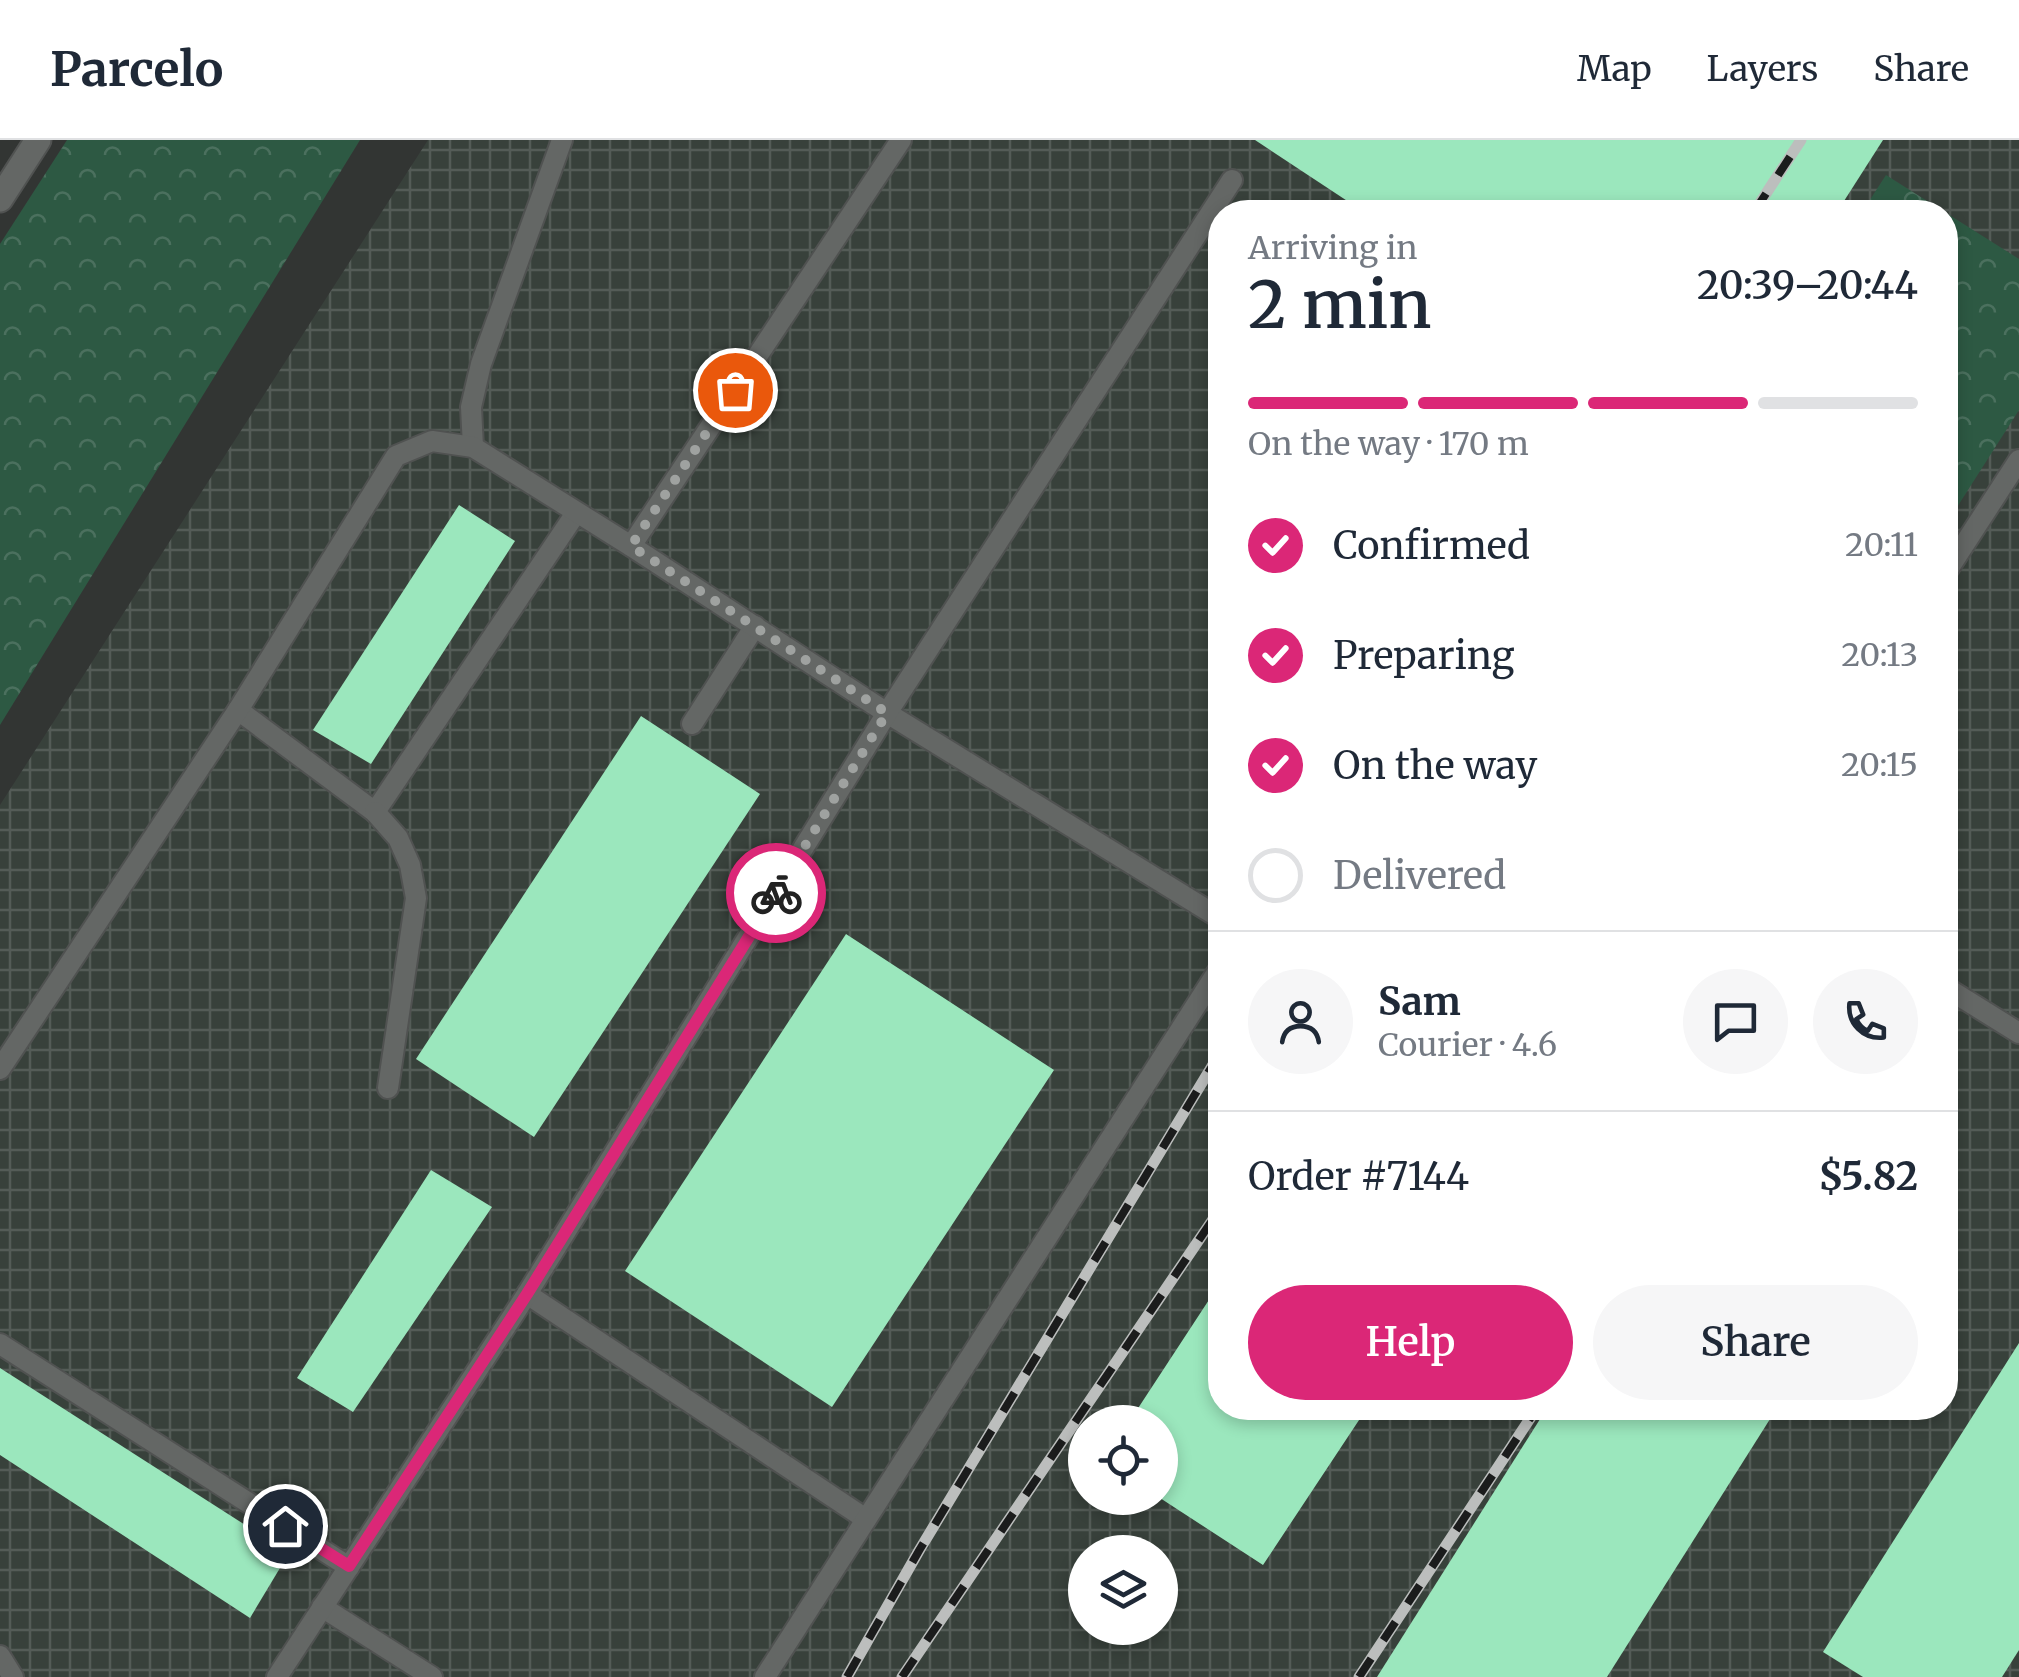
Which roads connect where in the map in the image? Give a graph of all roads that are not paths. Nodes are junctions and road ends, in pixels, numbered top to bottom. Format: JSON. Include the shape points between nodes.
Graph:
{"nodes":[{"id":1,"x":38,"y":140,"type":"edge"},
{"id":2,"x":562,"y":140,"type":"edge"},
{"id":3,"x":901,"y":140,"type":"edge"},
{"id":4,"x":1232,"y":180,"type":"dead end"},
{"id":5,"x":0,"y":200,"type":"edge"},
{"id":6,"x":1219,"y":200,"type":"edge"},
{"id":7,"x":1208,"y":217,"type":"edge"},
{"id":8,"x":473,"y":447,"type":"junction"},
{"id":9,"x":2019,"y":460,"type":"edge"},
{"id":10,"x":576,"y":513,"type":"junction"},
{"id":11,"x":631,"y":546,"type":"junction"},
{"id":12,"x":1958,"y":554,"type":"edge"},
{"id":13,"x":755,"y":626,"type":"junction"},
{"id":14,"x":238,"y":710,"type":"junction"},
{"id":15,"x":887,"y":713,"type":"junction"},
{"id":16,"x":692,"y":724,"type":"dead end"},
{"id":17,"x":375,"y":812,"type":"junction"},
{"id":18,"x":1208,"y":911,"type":"edge"},
{"id":19,"x":1208,"y":987,"type":"edge"},
{"id":20,"x":1958,"y":995,"type":"edge"},
{"id":21,"x":2019,"y":1034,"type":"edge"},
{"id":22,"x":0,"y":1069,"type":"edge"},
{"id":23,"x":388,"y":1088,"type":"dead end"},
{"id":24,"x":527,"y":1294,"type":"junction"},
{"id":25,"x":0,"y":1344,"type":"edge"},
{"id":26,"x":866,"y":1519,"type":"junction"},
{"id":27,"x":349,"y":1566,"type":"junction"},
{"id":28,"x":322,"y":1608,"type":"junction"},
{"id":29,"x":0,"y":1656,"type":"edge"},
{"id":30,"x":12,"y":1677,"type":"edge"},
{"id":31,"x":277,"y":1677,"type":"edge"},
{"id":32,"x":432,"y":1677,"type":"edge"},
{"id":33,"x":765,"y":1677,"type":"edge"}],
"edges":[{"from":1,"to":5,"type":"street"},
{"from":2,"to":8,"type":"lane","via":[[480,364],[471,407]]},
{"from":3,"to":11,"type":"lane"},
{"from":4,"to":6,"type":"lane"},
{"from":7,"to":15,"type":"lane"},
{"from":8,"to":10,"type":"lane"},
{"from":8,"to":14,"type":"lane","via":[[432,440],[396,456]]},
{"from":9,"to":12,"type":"lane"},
{"from":10,"to":11,"type":"lane"},
{"from":10,"to":17,"type":"lane"},
{"from":11,"to":13,"type":"lane"},
{"from":13,"to":15,"type":"lane"},
{"from":13,"to":16,"type":"lane"},
{"from":14,"to":17,"type":"lane"},
{"from":14,"to":22,"type":"lane"},
{"from":15,"to":18,"type":"lane"},
{"from":15,"to":24,"type":"lane"},
{"from":17,"to":23,"type":"lane","via":[[398,838],[416,898]]},
{"from":19,"to":26,"type":"lane"},
{"from":20,"to":21,"type":"lane"},
{"from":24,"to":26,"type":"lane"},
{"from":24,"to":27,"type":"lane"},
{"from":25,"to":27,"type":"lane"},
{"from":26,"to":33,"type":"lane"},
{"from":27,"to":28,"type":"lane"},
{"from":28,"to":31,"type":"lane"},
{"from":28,"to":32,"type":"lane"},
{"from":29,"to":30,"type":"lane"}]}
